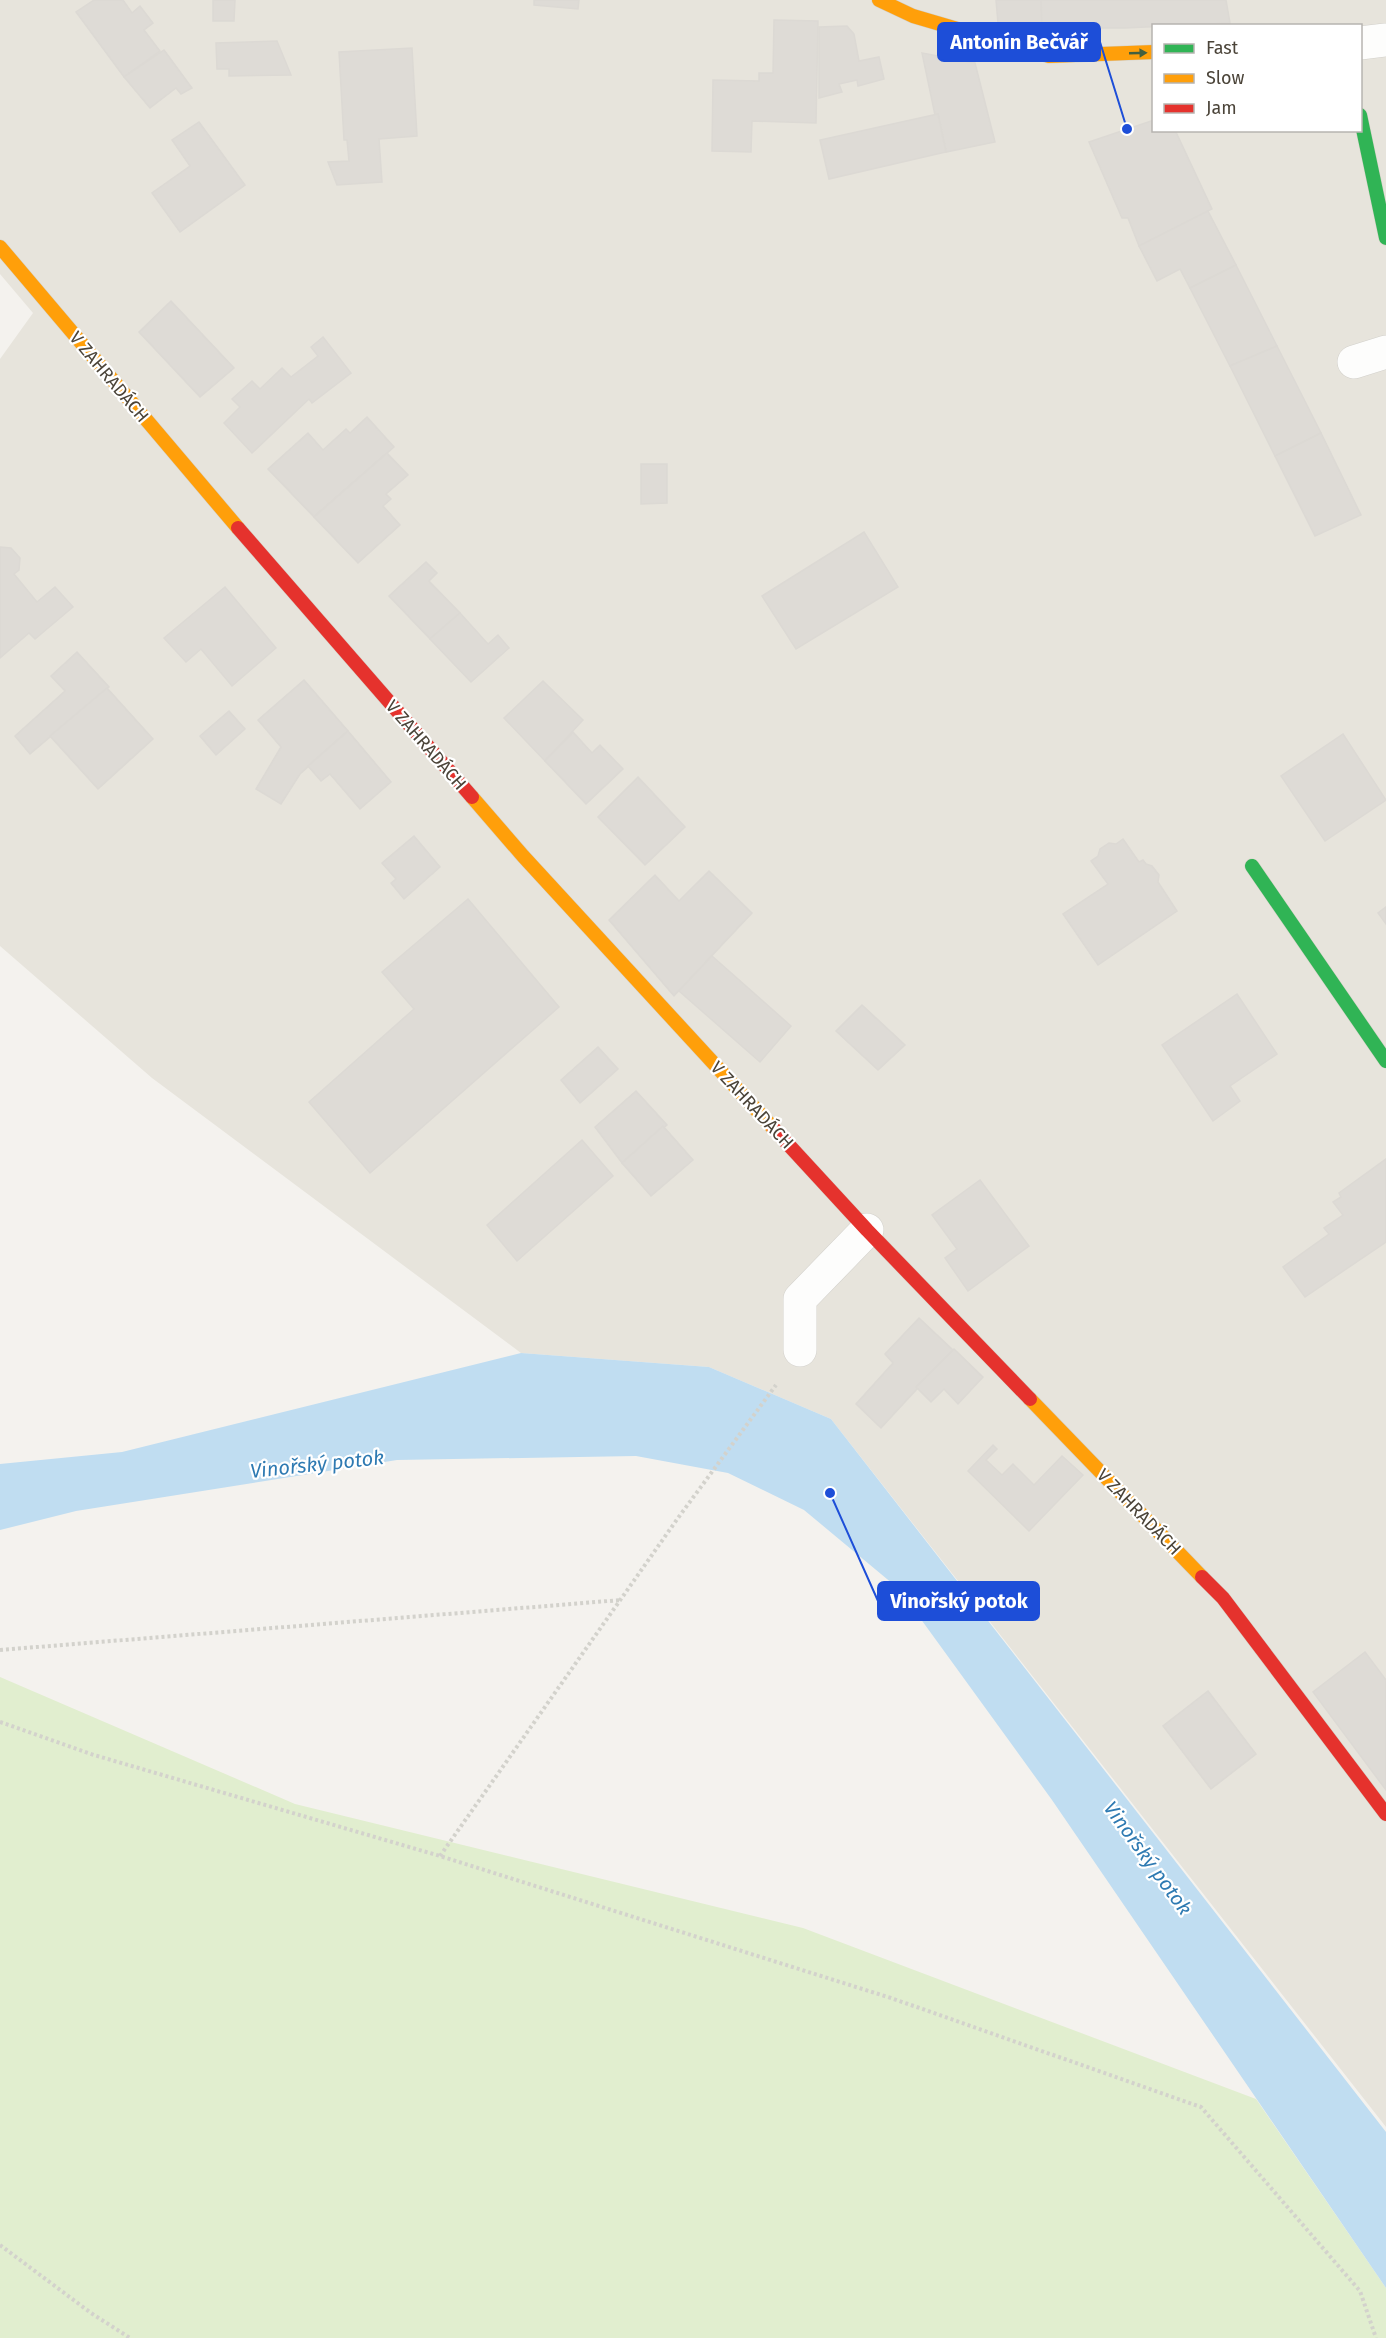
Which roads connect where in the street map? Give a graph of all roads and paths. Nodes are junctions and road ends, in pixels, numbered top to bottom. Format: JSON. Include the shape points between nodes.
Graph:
{"nodes":[{"id":1,"x":879,"y":0,"type":"edge"},
{"id":2,"x":1386,"y":40,"type":"edge"},
{"id":3,"x":1362,"y":43,"type":"edge"},
{"id":4,"x":1152,"y":52,"type":"edge"},
{"id":5,"x":1362,"y":124,"type":"edge"},
{"id":6,"x":1386,"y":238,"type":"edge"},
{"id":7,"x":0,"y":247,"type":"edge"},
{"id":8,"x":1386,"y":352,"type":"edge"},
{"id":9,"x":1354,"y":363,"type":"dead end"},
{"id":10,"x":1252,"y":866,"type":"dead end"},
{"id":11,"x":1386,"y":1061,"type":"edge"},
{"id":12,"x":867,"y":1230,"type":"junction"},
{"id":13,"x":800,"y":1350,"type":"dead end"},
{"id":14,"x":781,"y":1378,"type":"dead end"},
{"id":15,"x":621,"y":1600,"type":"junction"},
{"id":16,"x":0,"y":1650,"type":"edge"},
{"id":17,"x":0,"y":1722,"type":"edge"},
{"id":18,"x":1386,"y":1814,"type":"edge"},
{"id":19,"x":440,"y":1857,"type":"junction"},
{"id":20,"x":0,"y":2245,"type":"edge"},
{"id":21,"x":130,"y":2338,"type":"edge"},
{"id":22,"x":1376,"y":2338,"type":"edge"}],
"edges":[{"from":1,"to":4,"type":"street","one_way":true,"via":[[913,16],[1049,56]]},
{"from":2,"to":3,"type":"street"},
{"from":5,"to":6,"type":"street"},
{"from":7,"to":12,"type":"street","name":"V ZAHRADÁCH","via":[[523,856]]},
{"from":8,"to":9,"type":"street"},
{"from":10,"to":11,"type":"street"},
{"from":12,"to":13,"type":"street","via":[[800,1299]]},
{"from":12,"to":18,"type":"street","name":"V ZAHRADÁCH","via":[[1222,1598]]},
{"from":14,"to":15,"type":"path"},
{"from":15,"to":16,"type":"path"},
{"from":15,"to":19,"type":"path"},
{"from":17,"to":19,"type":"path","via":[[94,1755]]},
{"from":19,"to":22,"type":"path","via":[[891,1998],[1201,2107],[1360,2291]]},
{"from":20,"to":21,"type":"path"}]}
